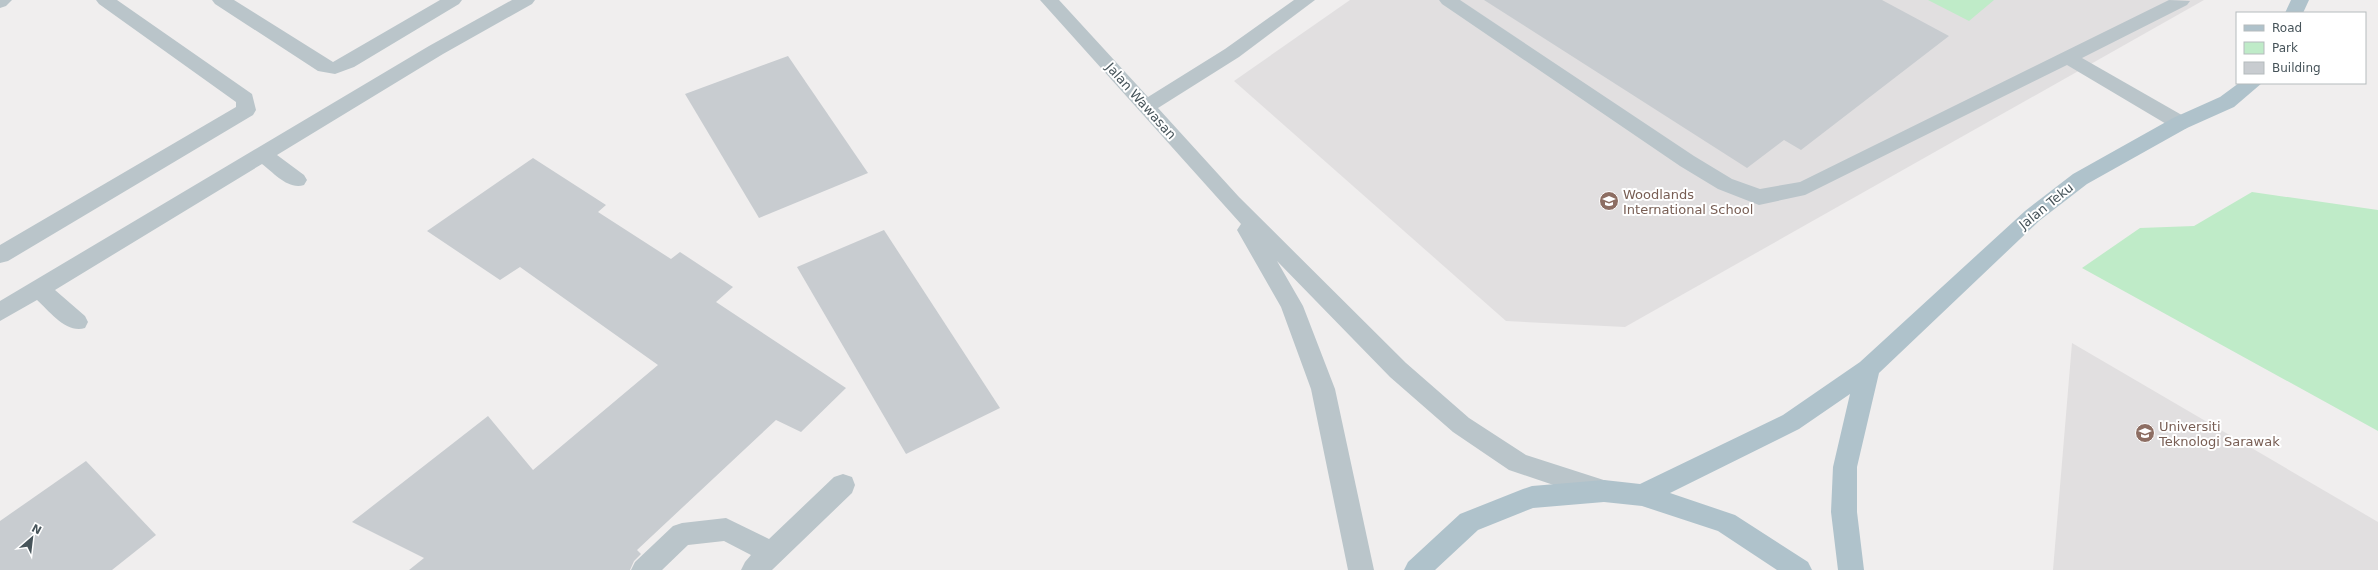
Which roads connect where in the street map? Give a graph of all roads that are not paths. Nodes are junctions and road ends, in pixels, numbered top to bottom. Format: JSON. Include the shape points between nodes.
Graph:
{"nodes":[{"id":1,"x":3,"y":0,"type":"edge"},
{"id":2,"x":105,"y":0,"type":"edge"},
{"id":3,"x":221,"y":0,"type":"edge"},
{"id":4,"x":453,"y":0,"type":"edge"},
{"id":5,"x":526,"y":0,"type":"edge"},
{"id":6,"x":1049,"y":0,"type":"edge"},
{"id":7,"x":1448,"y":0,"type":"edge"},
{"id":8,"x":2300,"y":0,"type":"edge"},
{"id":9,"x":2181,"y":1,"type":"edge"},
{"id":10,"x":0,"y":2,"type":"edge"},
{"id":11,"x":1295,"y":2,"type":"edge"},
{"id":12,"x":2294,"y":12,"type":"edge"},
{"id":13,"x":2067,"y":57,"type":"junction"},
{"id":14,"x":2251,"y":84,"type":"edge"},
{"id":15,"x":1146,"y":107,"type":"junction"},
{"id":16,"x":2180,"y":123,"type":"junction"},
{"id":17,"x":263,"y":154,"type":"junction"},
{"id":18,"x":297,"y":180,"type":"dead end"},
{"id":19,"x":1232,"y":202,"type":"junction"},
{"id":20,"x":0,"y":256,"type":"edge"},
{"id":21,"x":39,"y":289,"type":"junction"},
{"id":22,"x":0,"y":312,"type":"edge"},
{"id":23,"x":77,"y":322,"type":"dead end"},
{"id":24,"x":1868,"y":369,"type":"junction"},
{"id":25,"x":843,"y":485,"type":"dead end"},
{"id":26,"x":1604,"y":491,"type":"junction"},
{"id":27,"x":1642,"y":496,"type":"junction"},
{"id":28,"x":762,"y":562,"type":"edge"},
{"id":29,"x":644,"y":570,"type":"edge"},
{"id":30,"x":1361,"y":570,"type":"edge"},
{"id":31,"x":1416,"y":570,"type":"edge"},
{"id":32,"x":1799,"y":570,"type":"edge"},
{"id":33,"x":1851,"y":570,"type":"edge"}],
"edges":[{"from":1,"to":10,"type":"street"},
{"from":2,"to":20,"type":"street","via":[[246,99],[246,110]]},
{"from":3,"to":4,"type":"street","via":[[325,67],[335,68]]},
{"from":5,"to":17,"type":"street","via":[[436,50]]},
{"from":6,"to":15,"type":"street","name":"Jalan Wawasan"},
{"from":7,"to":13,"type":"street","via":[[1687,161],[1726,184],[1759,197],[1804,188]]},
{"from":8,"to":12,"type":"main road"},
{"from":9,"to":13,"type":"street"},
{"from":11,"to":15,"type":"street","via":[[1232,53]]},
{"from":13,"to":16,"type":"street"},
{"from":14,"to":16,"type":"main road","name":"Jalan Teku","via":[[2227,102]]},
{"from":15,"to":19,"type":"street","name":"Jalan Wawasan"},
{"from":16,"to":24,"type":"main road","name":"Jalan Teku","via":[[2080,179],[2038,211]]},
{"from":17,"to":18,"type":"street"},
{"from":17,"to":21,"type":"street"},
{"from":19,"to":26,"type":"street","via":[[1398,370],[1461,425],[1518,464]]},
{"from":19,"to":30,"type":"street","via":[[1292,306],[1323,389]]},
{"from":21,"to":22,"type":"street"},
{"from":21,"to":23,"type":"street"},
{"from":24,"to":27,"type":"main road","name":"Jalan Teku","via":[[1791,422]]},
{"from":24,"to":33,"type":"main road","via":[[1845,468],[1844,512]]},
{"from":25,"to":28,"type":"street"},
{"from":26,"to":27,"type":"main road"},
{"from":26,"to":31,"type":"main road","via":[[1532,497],[1469,522]]},
{"from":27,"to":32,"type":"main road","via":[[1726,523]]},
{"from":28,"to":29,"type":"street","via":[[726,529],[682,534]]}]}
